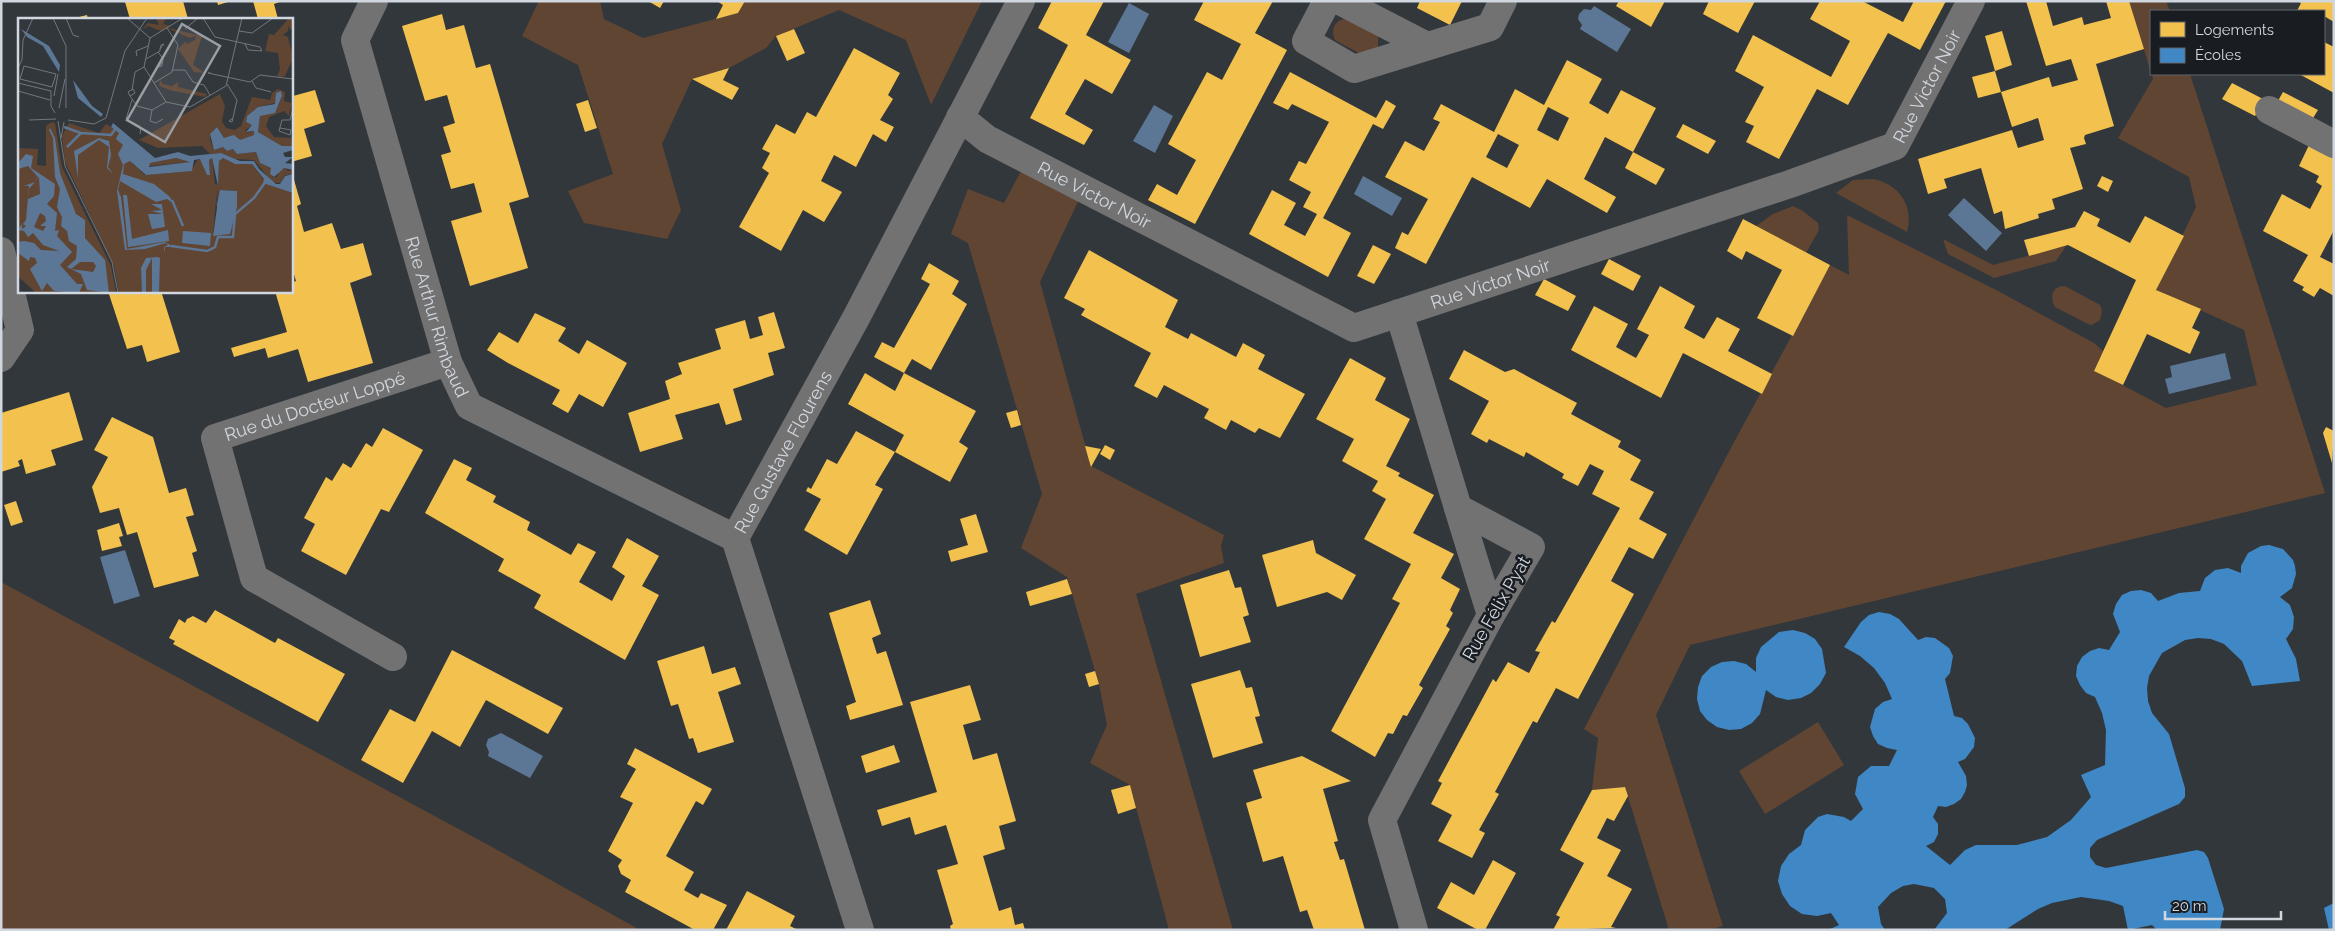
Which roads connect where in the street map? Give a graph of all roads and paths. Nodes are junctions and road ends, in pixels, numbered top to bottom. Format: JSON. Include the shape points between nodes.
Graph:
{"nodes":[{"id":1,"x":374,"y":1,"type":"edge"},
{"id":2,"x":1021,"y":1,"type":"edge"},
{"id":3,"x":1327,"y":1,"type":"edge"},
{"id":4,"x":1340,"y":1,"type":"edge"},
{"id":5,"x":1503,"y":1,"type":"edge"},
{"id":6,"x":1971,"y":1,"type":"edge"},
{"id":7,"x":1427,"y":46,"type":"junction"},
{"id":8,"x":2270,"y":110,"type":"dead end"},
{"id":9,"x":960,"y":117,"type":"junction"},
{"id":10,"x":2334,"y":144,"type":"edge"},
{"id":11,"x":1,"y":251,"type":"edge"},
{"id":12,"x":1399,"y":313,"type":"junction"},
{"id":13,"x":1,"y":358,"type":"edge"},
{"id":14,"x":448,"y":362,"type":"junction"},
{"id":15,"x":1458,"y":508,"type":"junction"},
{"id":16,"x":734,"y":538,"type":"junction"},
{"id":17,"x":1491,"y":616,"type":"junction"},
{"id":18,"x":394,"y":657,"type":"dead end"},
{"id":19,"x":860,"y":930,"type":"edge"},
{"id":20,"x":1414,"y":930,"type":"edge"}],
"edges":[{"from":1,"to":14,"type":"street","name":"Rue Arthur Rimbaud","via":[[355,40]]},
{"from":2,"to":9,"type":"street","name":"Rue Gustave Flourens"},
{"from":3,"to":7,"type":"street","via":[[1306,41],[1354,69]]},
{"from":4,"to":7,"type":"street"},
{"from":5,"to":7,"type":"street","via":[[1490,26]]},
{"from":6,"to":12,"type":"street","name":"Rue Victor Noir","via":[[1895,146],[1796,182]]},
{"from":8,"to":10,"type":"street"},
{"from":9,"to":12,"type":"street","name":"Rue Victor Noir","via":[[987,139],[1354,328]]},
{"from":9,"to":16,"type":"street","name":"Rue Gustave Flourens","via":[[856,318]]},
{"from":11,"to":13,"type":"street","via":[[20,330]]},
{"from":12,"to":15,"type":"street"},
{"from":14,"to":16,"type":"street","name":"Rue Arthur Rimbaud","via":[[469,406]]},
{"from":14,"to":18,"type":"street","name":"Rue du Docteur Loppé","via":[[215,438],[254,578]]},
{"from":15,"to":17,"type":"street"},
{"from":15,"to":17,"type":"street","name":"Rue Félix Pyat","via":[[1531,547]]},
{"from":16,"to":19,"type":"street","name":"Rue Gustave Flourens"},
{"from":17,"to":20,"type":"street","name":"Rue Félix Pyat","via":[[1382,820]]}]}
